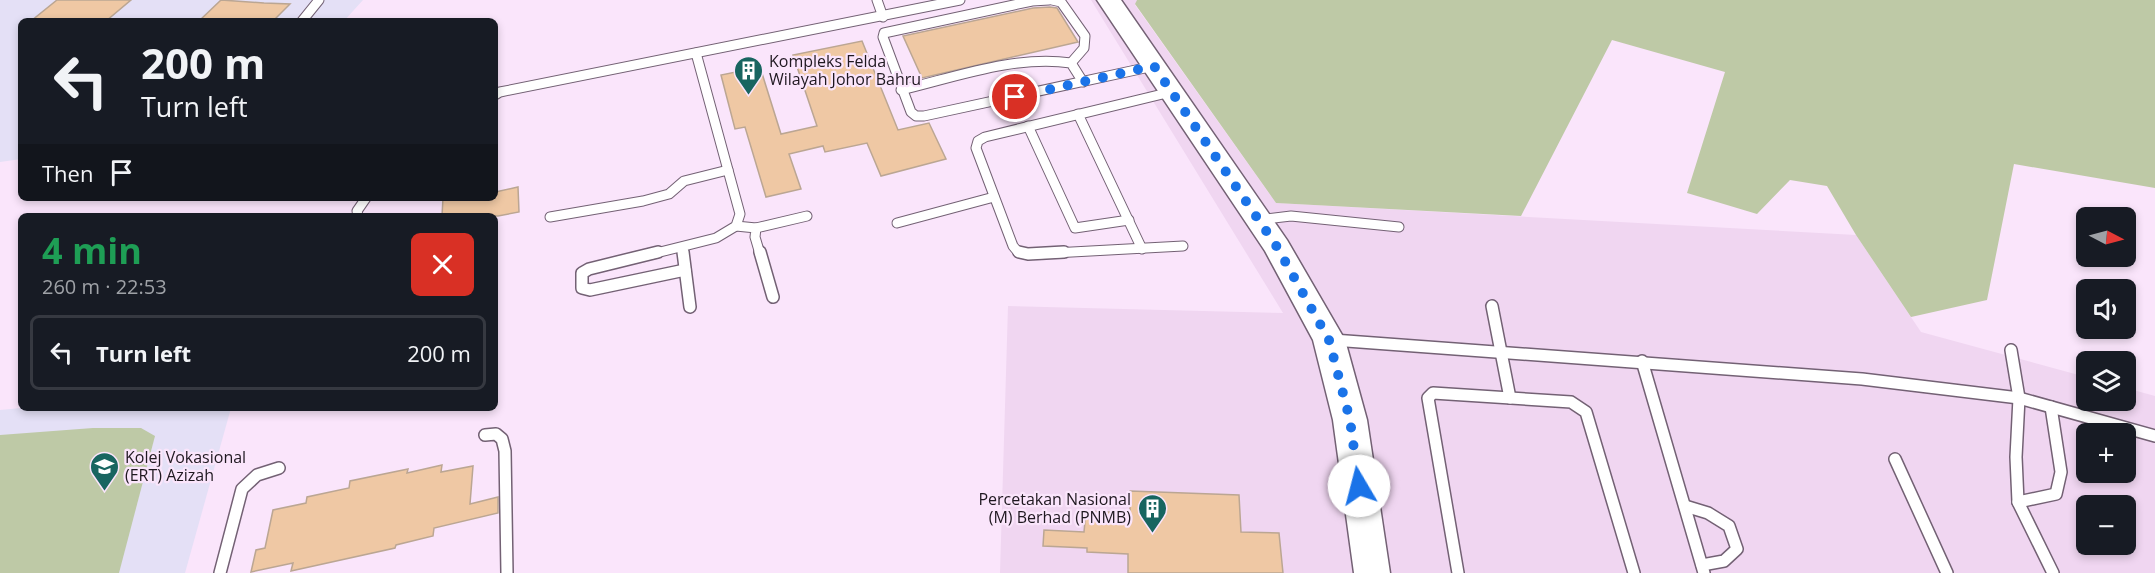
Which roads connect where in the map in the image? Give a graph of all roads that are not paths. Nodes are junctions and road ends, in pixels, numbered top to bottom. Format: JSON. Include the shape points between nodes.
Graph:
{"nodes":[{"id":1,"x":319,"y":0,"type":"edge"},
{"id":2,"x":877,"y":0,"type":"edge"},
{"id":3,"x":960,"y":0,"type":"edge"},
{"id":4,"x":1050,"y":0,"type":"edge"},
{"id":5,"x":1110,"y":0,"type":"edge"},
{"id":6,"x":884,"y":17,"type":"junction"},
{"id":7,"x":304,"y":18,"type":"edge"},
{"id":8,"x":696,"y":53,"type":"junction"},
{"id":9,"x":1071,"y":63,"type":"junction"},
{"id":10,"x":1154,"y":66,"type":"junction"},
{"id":11,"x":1083,"y":82,"type":"junction"},
{"id":12,"x":902,"y":90,"type":"junction"},
{"id":13,"x":1171,"y":92,"type":"junction"},
{"id":14,"x":498,"y":93,"type":"edge"},
{"id":15,"x":1078,"y":114,"type":"junction"},
{"id":16,"x":1028,"y":126,"type":"junction"},
{"id":17,"x":728,"y":170,"type":"junction"},
{"id":18,"x":994,"y":197,"type":"junction"},
{"id":19,"x":807,"y":216,"type":"dead end"},
{"id":20,"x":550,"y":217,"type":"dead end"},
{"id":21,"x":1129,"y":220,"type":"junction"},
{"id":22,"x":1258,"y":220,"type":"junction"},
{"id":23,"x":897,"y":223,"type":"dead end"},
{"id":24,"x":736,"y":226,"type":"junction"},
{"id":25,"x":1399,"y":227,"type":"dead end"},
{"id":26,"x":756,"y":228,"type":"junction"},
{"id":27,"x":1183,"y":246,"type":"dead end"},
{"id":28,"x":682,"y":248,"type":"junction"},
{"id":29,"x":1142,"y":249,"type":"junction"},
{"id":30,"x":685,"y":270,"type":"junction"},
{"id":31,"x":773,"y":297,"type":"dead end"},
{"id":32,"x":1492,"y":306,"type":"dead end"},
{"id":33,"x":690,"y":307,"type":"dead end"},
{"id":34,"x":1329,"y":340,"type":"junction"},
{"id":35,"x":2011,"y":350,"type":"dead end"},
{"id":36,"x":1500,"y":351,"type":"junction"},
{"id":37,"x":1642,"y":361,"type":"junction"},
{"id":38,"x":1510,"y":398,"type":"junction"},
{"id":39,"x":2019,"y":398,"type":"junction"},
{"id":40,"x":2051,"y":406,"type":"junction"},
{"id":41,"x":485,"y":435,"type":"dead end"},
{"id":42,"x":2155,"y":436,"type":"edge"},
{"id":43,"x":1895,"y":459,"type":"dead end"},
{"id":44,"x":279,"y":468,"type":"dead end"},
{"id":45,"x":2018,"y":502,"type":"junction"},
{"id":46,"x":1685,"y":506,"type":"junction"},
{"id":47,"x":1703,"y":569,"type":"edge"},
{"id":48,"x":220,"y":573,"type":"edge"},
{"id":49,"x":507,"y":573,"type":"edge"},
{"id":50,"x":1372,"y":573,"type":"edge"},
{"id":51,"x":1458,"y":573,"type":"edge"},
{"id":52,"x":1634,"y":573,"type":"edge"},
{"id":53,"x":1947,"y":573,"type":"edge"},
{"id":54,"x":2054,"y":573,"type":"edge"}],
"edges":[{"from":1,"to":7,"type":"lane"},
{"from":2,"to":6,"type":"lane"},
{"from":3,"to":6,"type":"lane"},
{"from":4,"to":9,"type":"lane","via":[[1061,2],[1085,36],[1084,48]]},
{"from":4,"to":12,"type":"lane","via":[[884,33]]},
{"from":5,"to":10,"type":"street"},
{"from":6,"to":8,"type":"lane"},
{"from":8,"to":14,"type":"lane"},
{"from":8,"to":17,"type":"lane"},
{"from":9,"to":11,"type":"lane"},
{"from":9,"to":12,"type":"lane","via":[[1056,59],[1020,63]]},
{"from":10,"to":11,"type":"lane"},
{"from":10,"to":13,"type":"street"},
{"from":11,"to":12,"type":"lane","via":[[924,116],[911,112]]},
{"from":13,"to":15,"type":"lane"},
{"from":13,"to":22,"type":"street"},
{"from":15,"to":16,"type":"lane"},
{"from":15,"to":21,"type":"lane"},
{"from":16,"to":18,"type":"lane","via":[[978,141],[976,148]]},
{"from":16,"to":21,"type":"lane","via":[[1075,228]]},
{"from":17,"to":20,"type":"lane","via":[[684,181],[669,194]]},
{"from":17,"to":24,"type":"lane","via":[[740,214]]},
{"from":18,"to":23,"type":"lane"},
{"from":18,"to":29,"type":"lane","via":[[1018,252]]},
{"from":19,"to":26,"type":"lane"},
{"from":21,"to":29,"type":"lane"},
{"from":22,"to":25,"type":"lane","via":[[1291,216]]},
{"from":22,"to":34,"type":"street"},
{"from":24,"to":26,"type":"lane"},
{"from":24,"to":28,"type":"lane","via":[[716,238]]},
{"from":26,"to":31,"type":"lane","via":[[755,237]]},
{"from":27,"to":29,"type":"lane"},
{"from":28,"to":30,"type":"lane"},
{"from":28,"to":30,"type":"lane","via":[[589,269],[582,273],[582,288],[590,290]]},
{"from":30,"to":33,"type":"lane"},
{"from":32,"to":36,"type":"lane"},
{"from":34,"to":36,"type":"lane"},
{"from":34,"to":50,"type":"street","via":[[1350,420]]},
{"from":35,"to":39,"type":"lane"},
{"from":36,"to":37,"type":"lane"},
{"from":36,"to":38,"type":"lane"},
{"from":37,"to":39,"type":"lane","via":[[1862,379]]},
{"from":37,"to":46,"type":"lane"},
{"from":38,"to":51,"type":"lane","via":[[1433,393],[1428,398]]},
{"from":38,"to":52,"type":"lane","via":[[1571,402],[1586,412]]},
{"from":39,"to":40,"type":"lane"},
{"from":39,"to":45,"type":"lane"},
{"from":40,"to":42,"type":"lane"},
{"from":40,"to":45,"type":"lane","via":[[2061,472],[2056,494]]},
{"from":41,"to":49,"type":"lane","via":[[496,434],[505,451]]},
{"from":43,"to":53,"type":"lane"},
{"from":44,"to":48,"type":"lane","via":[[257,475],[243,489]]},
{"from":45,"to":54,"type":"lane"},
{"from":46,"to":47,"type":"lane"},
{"from":46,"to":47,"type":"lane","via":[[1708,513],[1729,526],[1737,549],[1724,561]]}]}
